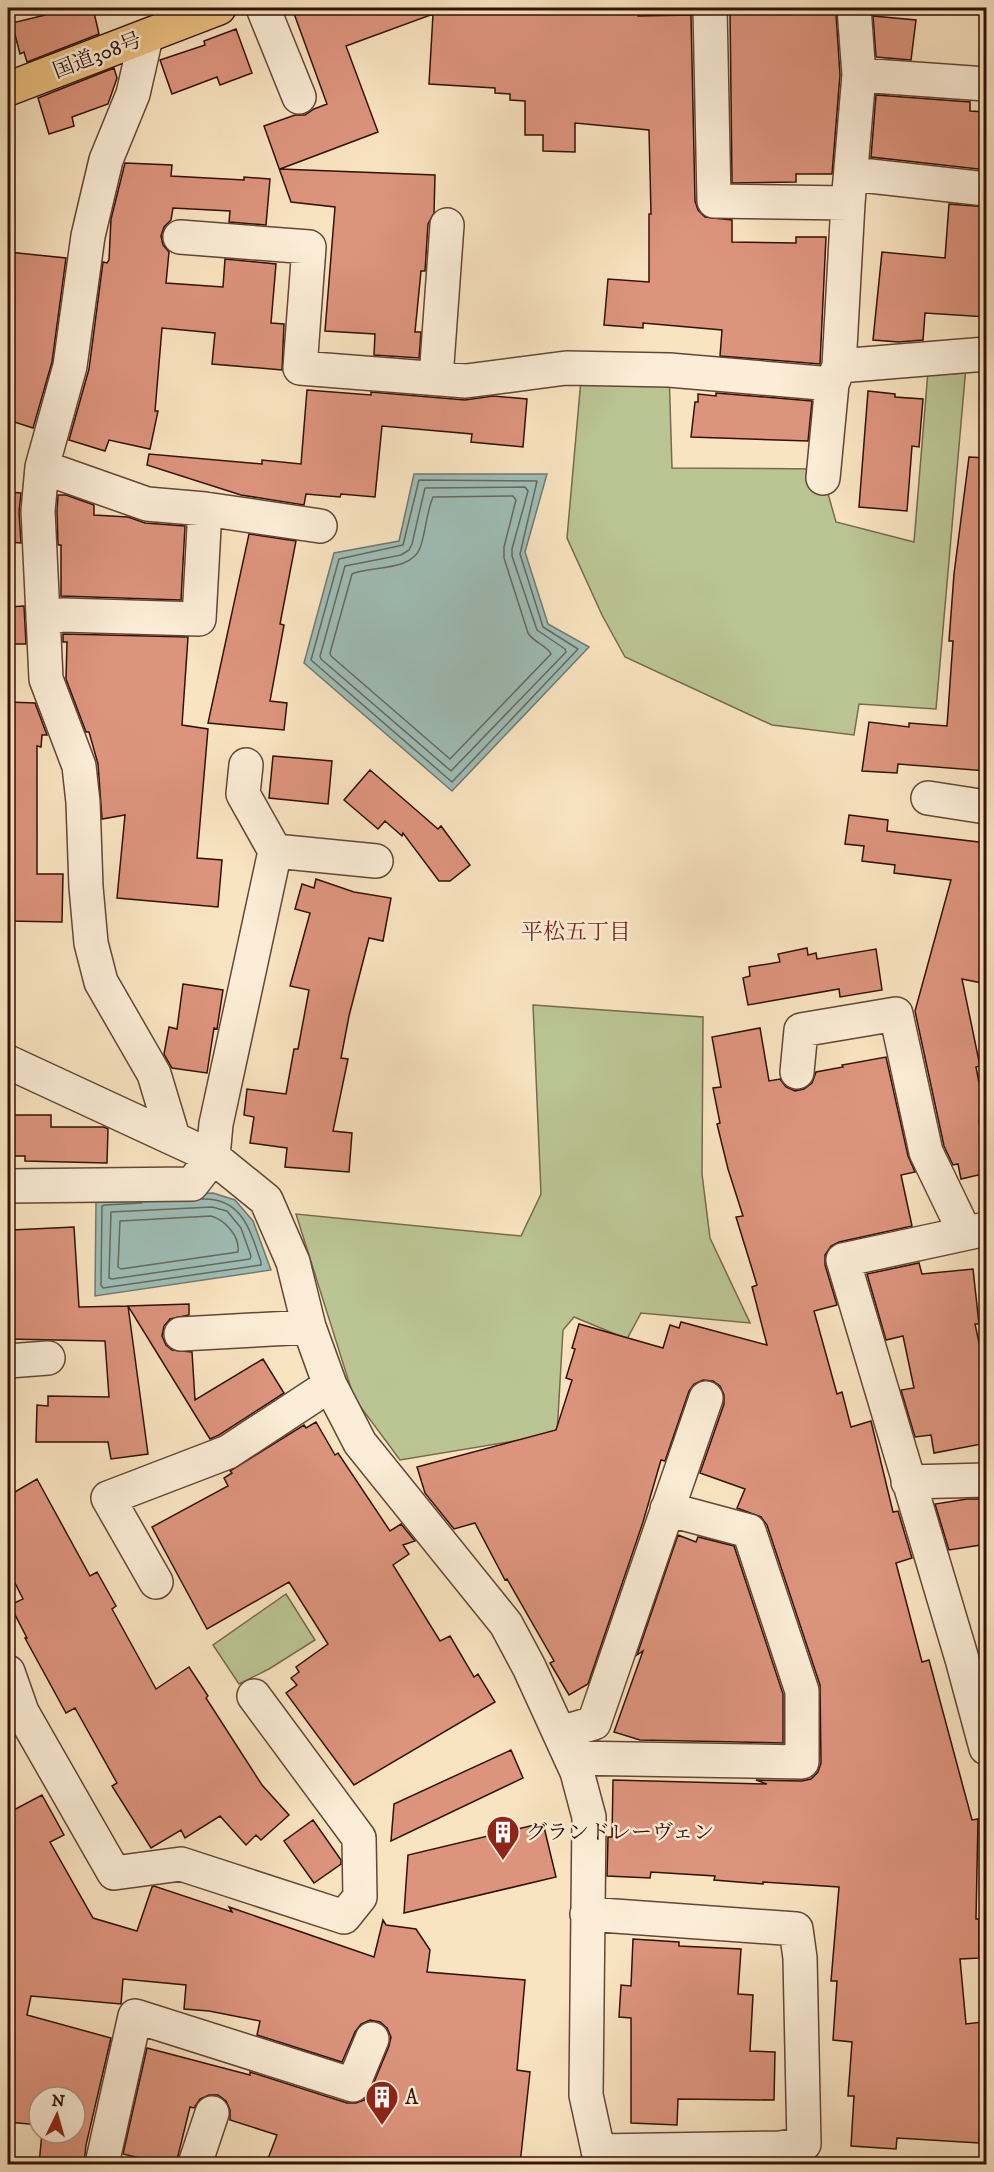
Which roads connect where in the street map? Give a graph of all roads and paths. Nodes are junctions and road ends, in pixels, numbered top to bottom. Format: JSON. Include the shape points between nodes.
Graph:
{"nodes":[{"id":1,"x":219,"y":8,"type":"edge"},
{"id":2,"x":263,"y":8,"type":"edge"},
{"id":3,"x":710,"y":8,"type":"edge"},
{"id":4,"x":854,"y":8,"type":"edge"},
{"id":5,"x":174,"y":16,"type":"edge"},
{"id":6,"x":146,"y":37,"type":"junction"},
{"id":7,"x":858,"y":75,"type":"junction"},
{"id":8,"x":987,"y":84,"type":"edge"},
{"id":9,"x":8,"y":88,"type":"edge"},
{"id":10,"x":299,"y":97,"type":"dead end"},
{"id":11,"x":850,"y":188,"type":"junction"},
{"id":12,"x":987,"y":189,"type":"edge"},
{"id":13,"x":447,"y":225,"type":"dead end"},
{"id":14,"x":180,"y":237,"type":"dead end"},
{"id":15,"x":987,"y":354,"type":"edge"},
{"id":16,"x":836,"y":375,"type":"junction"},
{"id":17,"x":436,"y":378,"type":"junction"},
{"id":18,"x":42,"y":467,"type":"junction"},
{"id":19,"x":823,"y":478,"type":"dead end"},
{"id":20,"x":205,"y":510,"type":"junction"},
{"id":21,"x":321,"y":526,"type":"dead end"},
{"id":22,"x":43,"y":619,"type":"junction"},
{"id":23,"x":246,"y":765,"type":"dead end"},
{"id":24,"x":928,"y":798,"type":"dead end"},
{"id":25,"x":987,"y":807,"type":"edge"},
{"id":26,"x":275,"y":851,"type":"junction"},
{"id":27,"x":376,"y":861,"type":"dead end"},
{"id":28,"x":8,"y":1062,"type":"edge"},
{"id":29,"x":797,"y":1072,"type":"dead end"},
{"id":30,"x":172,"y":1137,"type":"junction"},
{"id":31,"x":213,"y":1157,"type":"junction"},
{"id":32,"x":8,"y":1186,"type":"edge"},
{"id":33,"x":976,"y":1231,"type":"edge"},
{"id":34,"x":309,"y":1327,"type":"junction"},
{"id":35,"x":181,"y":1334,"type":"dead end"},
{"id":36,"x":48,"y":1358,"type":"dead end"},
{"id":37,"x":8,"y":1361,"type":"edge"},
{"id":38,"x":330,"y":1385,"type":"junction"},
{"id":39,"x":706,"y":1398,"type":"dead end"},
{"id":40,"x":987,"y":1480,"type":"edge"},
{"id":41,"x":908,"y":1482,"type":"junction"},
{"id":42,"x":667,"y":1509,"type":"junction"},
{"id":43,"x":156,"y":1582,"type":"dead end"},
{"id":44,"x":8,"y":1672,"type":"edge"},
{"id":45,"x":254,"y":1696,"type":"dead end"},
{"id":46,"x":15,"y":1715,"type":"edge"},
{"id":47,"x":565,"y":1746,"type":"junction"},
{"id":48,"x":987,"y":1748,"type":"edge"},
{"id":49,"x":587,"y":1914,"type":"junction"},
{"id":50,"x":372,"y":2039,"type":"dead end"},
{"id":51,"x":212,"y":2114,"type":"dead end"},
{"id":52,"x":599,"y":2158,"type":"edge"},
{"id":53,"x":102,"y":2164,"type":"edge"},
{"id":54,"x":195,"y":2164,"type":"edge"}],
"edges":[{"from":1,"to":5,"type":"highway","name":"国道308号"},
{"from":2,"to":10,"type":"street"},
{"from":3,"to":11,"type":"street","via":[[714,201]]},
{"from":4,"to":7,"type":"street"},
{"from":5,"to":6,"type":"highway","name":"国道308号"},
{"from":6,"to":9,"type":"highway","name":"国道308号"},
{"from":6,"to":18,"type":"street","via":[[133,94],[106,160],[88,236],[70,366]]},
{"from":7,"to":8,"type":"street"},
{"from":7,"to":11,"type":"street"},
{"from":11,"to":12,"type":"street"},
{"from":11,"to":16,"type":"street"},
{"from":13,"to":17,"type":"street"},
{"from":14,"to":17,"type":"street","via":[[309,247],[300,368]]},
{"from":15,"to":16,"type":"street"},
{"from":16,"to":17,"type":"street","via":[[582,368],[466,381]]},
{"from":16,"to":19,"type":"street"},
{"from":18,"to":20,"type":"street","via":[[147,504]]},
{"from":18,"to":22,"type":"street","via":[[38,511]]},
{"from":20,"to":21,"type":"street"},
{"from":20,"to":22,"type":"street","via":[[199,619],[62,615]]},
{"from":22,"to":30,"type":"street","via":[[46,679],[79,766],[91,943],[101,982],[154,1074]]},
{"from":23,"to":26,"type":"street","via":[[243,794]]},
{"from":24,"to":25,"type":"street"},
{"from":26,"to":27,"type":"street"},
{"from":26,"to":31,"type":"street","via":[[216,1124]]},
{"from":28,"to":30,"type":"street"},
{"from":29,"to":33,"type":"street","via":[[801,1030],[896,1014],[926,1152]]},
{"from":30,"to":31,"type":"street"},
{"from":31,"to":32,"type":"street","via":[[192,1184]]},
{"from":31,"to":34,"type":"street","via":[[266,1200],[293,1262]]},
{"from":33,"to":41,"type":"street","via":[[843,1260]]},
{"from":34,"to":35,"type":"street"},
{"from":34,"to":38,"type":"street"},
{"from":36,"to":37,"type":"street"},
{"from":38,"to":43,"type":"street","via":[[228,1452],[108,1498]]},
{"from":38,"to":47,"type":"street","via":[[360,1443],[506,1624]]},
{"from":39,"to":42,"type":"street"},
{"from":40,"to":41,"type":"street"},
{"from":41,"to":48,"type":"street"},
{"from":42,"to":47,"type":"street","via":[[594,1723]]},
{"from":42,"to":47,"type":"street","via":[[749,1531],[802,1691],[802,1762]]},
{"from":44,"to":46,"type":"street"},
{"from":45,"to":46,"type":"street","via":[[359,1838],[360,1897],[344,1917],[181,1864],[114,1873]]},
{"from":47,"to":49,"type":"street","via":[[589,1816]]},
{"from":49,"to":52,"type":"street","via":[[586,2095]]},
{"from":49,"to":52,"type":"street","via":[[796,1929],[800,1958],[804,2144]]},
{"from":50,"to":53,"type":"street","via":[[353,2085],[135,2016]]},
{"from":51,"to":54,"type":"street"}]}
